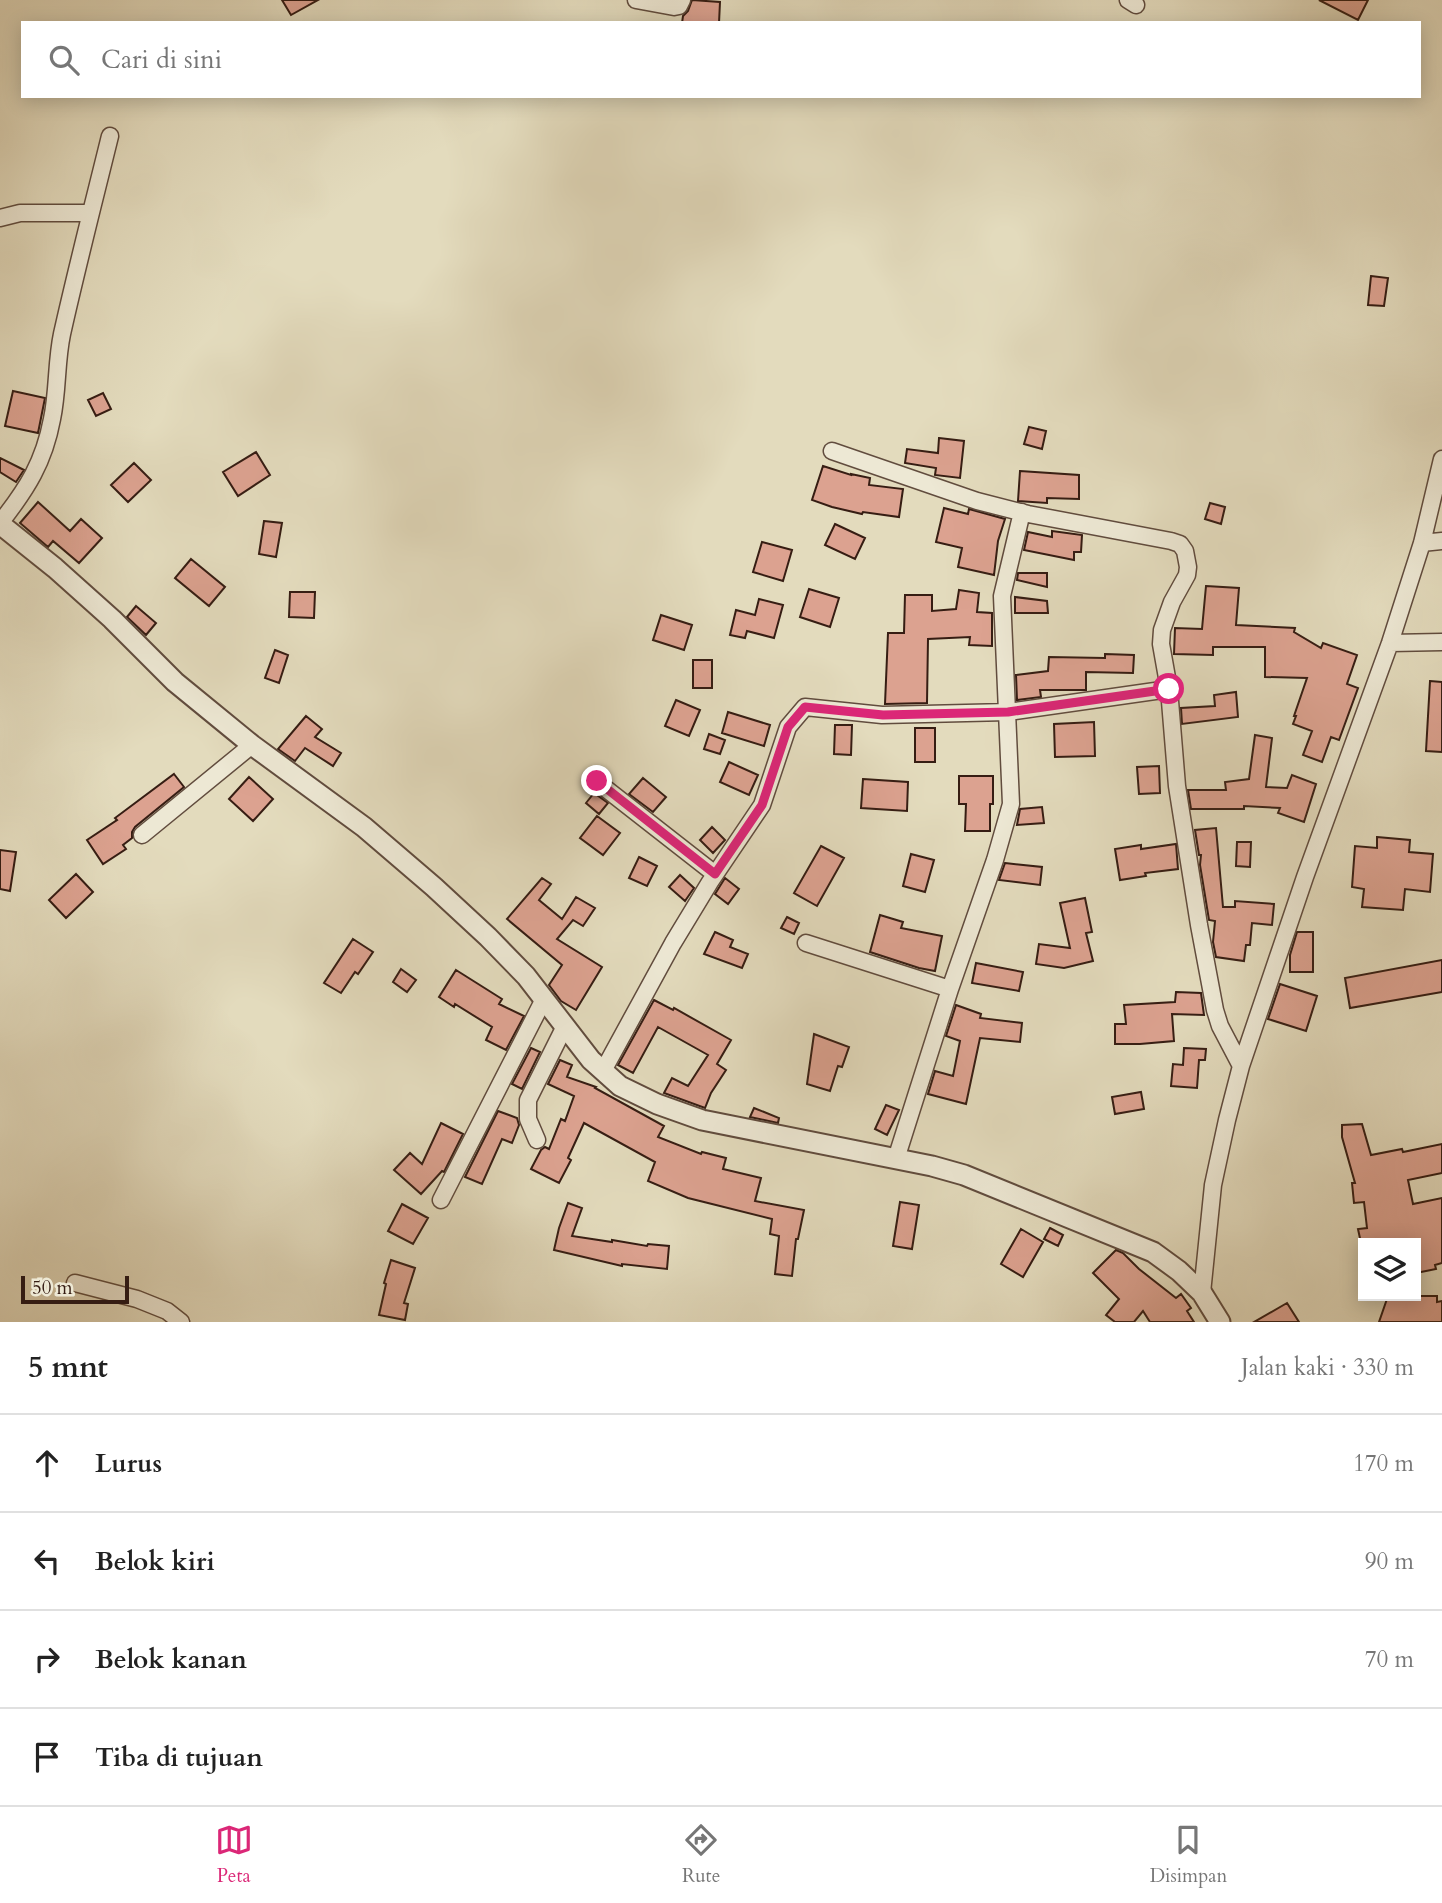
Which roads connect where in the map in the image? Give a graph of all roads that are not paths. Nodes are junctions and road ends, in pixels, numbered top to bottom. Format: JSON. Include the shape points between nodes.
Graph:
{"nodes":[{"id":1,"x":636,"y":0,"type":"edge"},
{"id":2,"x":682,"y":0,"type":"edge"},
{"id":3,"x":110,"y":136,"type":"dead end"},
{"id":4,"x":91,"y":212,"type":"junction"},
{"id":5,"x":0,"y":218,"type":"edge"},
{"id":6,"x":832,"y":451,"type":"dead end"},
{"id":7,"x":1442,"y":459,"type":"edge"},
{"id":8,"x":1022,"y":512,"type":"junction"},
{"id":9,"x":0,"y":523,"type":"edge"},
{"id":10,"x":1442,"y":541,"type":"edge"},
{"id":11,"x":1422,"y":543,"type":"junction"},
{"id":12,"x":1442,"y":642,"type":"edge"},
{"id":13,"x":1390,"y":643,"type":"junction"},
{"id":14,"x":1169,"y":689,"type":"junction"},
{"id":15,"x":1008,"y":712,"type":"junction"},
{"id":16,"x":252,"y":745,"type":"junction"},
{"id":17,"x":597,"y":781,"type":"dead end"},
{"id":18,"x":142,"y":835,"type":"dead end"},
{"id":19,"x":715,"y":874,"type":"junction"},
{"id":20,"x":806,"y":943,"type":"dead end"},
{"id":21,"x":950,"y":989,"type":"junction"},
{"id":22,"x":544,"y":999,"type":"junction"},
{"id":23,"x":565,"y":1026,"type":"junction"},
{"id":24,"x":1241,"y":1066,"type":"junction"},
{"id":25,"x":603,"y":1071,"type":"junction"},
{"id":26,"x":537,"y":1140,"type":"dead end"},
{"id":27,"x":896,"y":1160,"type":"junction"},
{"id":28,"x":442,"y":1200,"type":"dead end"},
{"id":29,"x":75,"y":1283,"type":"dead end"},
{"id":30,"x":1202,"y":1293,"type":"junction"},
{"id":31,"x":181,"y":1322,"type":"edge"},
{"id":32,"x":1220,"y":1322,"type":"edge"}],
"edges":[{"from":1,"to":2,"type":"street","via":[[674,7]]},
{"from":3,"to":4,"type":"street"},
{"from":4,"to":5,"type":"street"},
{"from":4,"to":9,"type":"street","via":[[61,340],[52,418],[42,457],[23,494]]},
{"from":6,"to":8,"type":"street"},
{"from":7,"to":11,"type":"street"},
{"from":8,"to":14,"type":"street","via":[[1180,544],[1188,560],[1187,575],[1172,602],[1160,644]]},
{"from":8,"to":15,"type":"street","via":[[1002,596]]},
{"from":9,"to":16,"type":"street","via":[[112,619],[175,682]]},
{"from":10,"to":11,"type":"street"},
{"from":11,"to":13,"type":"street"},
{"from":12,"to":13,"type":"street"},
{"from":13,"to":24,"type":"street"},
{"from":14,"to":15,"type":"street"},
{"from":14,"to":24,"type":"street","via":[[1177,786],[1203,950],[1220,1027]]},
{"from":15,"to":19,"type":"street","via":[[883,715],[805,707],[788,727],[762,805]]},
{"from":15,"to":21,"type":"street","via":[[1011,804]]},
{"from":16,"to":18,"type":"street"},
{"from":16,"to":22,"type":"street","via":[[364,827],[435,887]]},
{"from":17,"to":19,"type":"street"},
{"from":19,"to":25,"type":"street"},
{"from":20,"to":21,"type":"street"},
{"from":21,"to":27,"type":"street"},
{"from":22,"to":23,"type":"street"},
{"from":22,"to":28,"type":"street"},
{"from":23,"to":25,"type":"street"},
{"from":23,"to":26,"type":"street","via":[[528,1100],[528,1119]]},
{"from":24,"to":30,"type":"street","via":[[1213,1185]]},
{"from":25,"to":27,"type":"street","via":[[620,1086],[702,1120]]},
{"from":27,"to":30,"type":"street","via":[[964,1175],[1153,1252]]},
{"from":29,"to":31,"type":"street","via":[[137,1299]]},
{"from":30,"to":32,"type":"street"}]}
